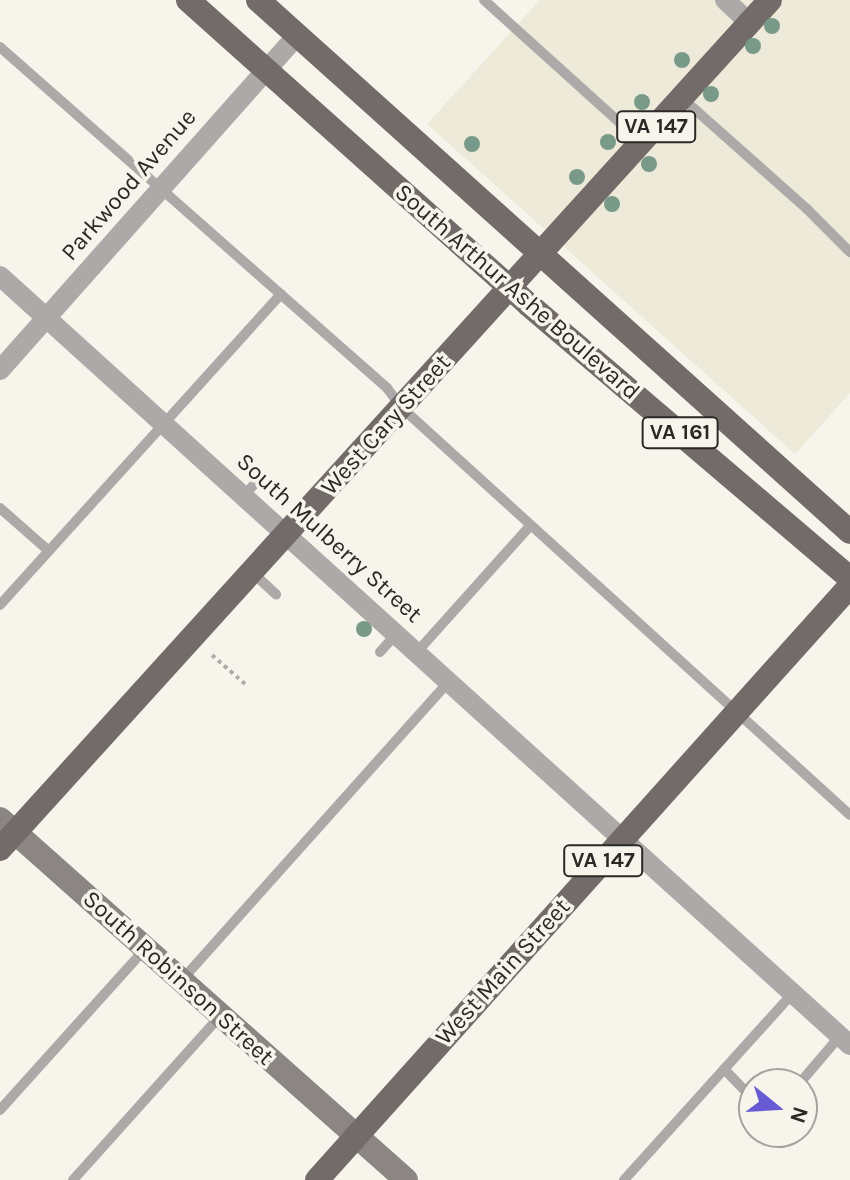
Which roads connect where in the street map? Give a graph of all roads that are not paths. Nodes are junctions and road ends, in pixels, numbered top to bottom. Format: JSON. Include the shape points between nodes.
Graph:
{"nodes":[{"id":1,"x":188,"y":0,"type":"edge"},
{"id":2,"x":258,"y":0,"type":"edge"},
{"id":3,"x":484,"y":0,"type":"edge"},
{"id":4,"x":725,"y":0,"type":"edge"},
{"id":5,"x":762,"y":7,"type":"edge"},
{"id":6,"x":297,"y":35,"type":"junction"},
{"id":7,"x":0,"y":47,"type":"edge"},
{"id":8,"x":265,"y":71,"type":"junction"},
{"id":9,"x":682,"y":98,"type":"junction"},
{"id":10,"x":641,"y":142,"type":"junction"},
{"id":11,"x":159,"y":190,"type":"junction"},
{"id":12,"x":850,"y":252,"type":"edge"},
{"id":13,"x":542,"y":253,"type":"junction"},
{"id":14,"x":0,"y":276,"type":"edge"},
{"id":15,"x":510,"y":289,"type":"junction"},
{"id":16,"x":281,"y":294,"type":"junction"},
{"id":17,"x":47,"y":319,"type":"junction"},
{"id":18,"x":0,"y":370,"type":"edge"},
{"id":19,"x":402,"y":408,"type":"junction"},
{"id":20,"x":164,"y":424,"type":"junction"},
{"id":21,"x":259,"y":479,"type":"dead end"},
{"id":22,"x":244,"y":496,"type":"junction"},
{"id":23,"x":0,"y":508,"type":"edge"},
{"id":24,"x":9,"y":516,"type":"junction"},
{"id":25,"x":530,"y":526,"type":"junction"},
{"id":26,"x":0,"y":527,"type":"edge"},
{"id":27,"x":850,"y":532,"type":"edge"},
{"id":28,"x":286,"y":535,"type":"junction"},
{"id":29,"x":49,"y":551,"type":"junction"},
{"id":30,"x":252,"y":572,"type":"junction"},
{"id":31,"x":850,"y":578,"type":"edge"},
{"id":32,"x":850,"y":586,"type":"edge"},
{"id":33,"x":276,"y":594,"type":"dead end"},
{"id":34,"x":0,"y":605,"type":"edge"},
{"id":35,"x":396,"y":634,"type":"junction"},
{"id":36,"x":380,"y":652,"type":"dead end"},
{"id":37,"x":417,"y":652,"type":"junction"},
{"id":38,"x":449,"y":681,"type":"junction"},
{"id":39,"x":736,"y":712,"type":"junction"},
{"id":40,"x":850,"y":815,"type":"edge"},
{"id":41,"x":5,"y":834,"type":"edge"},
{"id":42,"x":623,"y":838,"type":"junction"},
{"id":43,"x":145,"y":949,"type":"junction"},
{"id":44,"x":180,"y":981,"type":"junction"},
{"id":45,"x":793,"y":993,"type":"junction"},
{"id":46,"x":220,"y":1016,"type":"junction"},
{"id":47,"x":845,"y":1040,"type":"edge"},
{"id":48,"x":816,"y":1068,"type":"edge"},
{"id":49,"x":724,"y":1069,"type":"junction"},
{"id":50,"x":738,"y":1083,"type":"edge"},
{"id":51,"x":0,"y":1110,"type":"edge"},
{"id":52,"x":357,"y":1136,"type":"junction"},
{"id":53,"x":73,"y":1180,"type":"edge"},
{"id":54,"x":317,"y":1180,"type":"edge"},
{"id":55,"x":406,"y":1180,"type":"edge"},
{"id":56,"x":624,"y":1180,"type":"edge"}],
"edges":[{"from":1,"to":8,"type":"main road","name":"South Arthur Ashe Boulevard","number":"VA 161"},
{"from":2,"to":6,"type":"main road","name":"South Arthur Ashe Boulevard","number":"VA 161"},
{"from":3,"to":10,"type":"lane"},
{"from":4,"to":5,"type":"street"},
{"from":5,"to":9,"type":"main road","name":"West Cary Street","number":"VA 147"},
{"from":6,"to":8,"type":"street","name":"Parkwood Avenue"},
{"from":6,"to":13,"type":"main road","name":"South Arthur Ashe Boulevard","number":"VA 161"},
{"from":7,"to":11,"type":"lane"},
{"from":8,"to":11,"type":"street","name":"Parkwood Avenue"},
{"from":8,"to":15,"type":"main road","name":"South Arthur Ashe Boulevard","number":"VA 161"},
{"from":9,"to":10,"type":"main road","name":"West Cary Street","number":"VA 147"},
{"from":9,"to":12,"type":"lane"},
{"from":10,"to":13,"type":"main road","name":"West Cary Street","number":"VA 147"},
{"from":11,"to":16,"type":"lane"},
{"from":11,"to":17,"type":"street","name":"Parkwood Avenue"},
{"from":13,"to":15,"type":"main road","name":"West Cary Street","number":"VA 147"},
{"from":13,"to":27,"type":"main road","name":"South Arthur Ashe Boulevard","number":"VA 161"},
{"from":14,"to":17,"type":"street","name":"South Mulberry Street"},
{"from":15,"to":19,"type":"main road","name":"West Cary Street","number":"VA 147"},
{"from":15,"to":31,"type":"main road","name":"South Arthur Ashe Boulevard","number":"VA 161"},
{"from":16,"to":19,"type":"lane","via":[[387,388]]},
{"from":16,"to":20,"type":"lane"},
{"from":17,"to":18,"type":"street","name":"Parkwood Avenue"},
{"from":17,"to":20,"type":"street","name":"South Mulberry Street"},
{"from":19,"to":25,"type":"lane"},
{"from":19,"to":28,"type":"main road","name":"West Cary Street","number":"VA 147"},
{"from":20,"to":22,"type":"street","name":"South Mulberry Street"},
{"from":20,"to":29,"type":"lane"},
{"from":21,"to":22,"type":"lane"},
{"from":22,"to":28,"type":"street","name":"South Mulberry Street"},
{"from":23,"to":24,"type":"lane"},
{"from":24,"to":26,"type":"lane"},
{"from":24,"to":29,"type":"lane"},
{"from":25,"to":37,"type":"lane"},
{"from":25,"to":39,"type":"lane"},
{"from":28,"to":30,"type":"main road","name":"West Cary Street","number":"VA 147"},
{"from":28,"to":35,"type":"street","name":"South Mulberry Street"},
{"from":29,"to":34,"type":"lane"},
{"from":30,"to":33,"type":"lane"},
{"from":30,"to":41,"type":"main road","name":"West Cary Street","number":"VA 147"},
{"from":32,"to":39,"type":"main road","name":"West Main Street","number":"VA 147"},
{"from":35,"to":36,"type":"lane"},
{"from":35,"to":37,"type":"street","name":"South Mulberry Street"},
{"from":37,"to":38,"type":"street","name":"South Mulberry Street"},
{"from":38,"to":42,"type":"street","name":"South Mulberry Street"},
{"from":38,"to":44,"type":"lane"},
{"from":39,"to":40,"type":"lane"},
{"from":39,"to":42,"type":"main road","name":"West Main Street","number":"VA 147"},
{"from":41,"to":43,"type":"street","name":"South Robinson Street"},
{"from":42,"to":45,"type":"street","name":"South Mulberry Street"},
{"from":42,"to":52,"type":"main road","name":"West Main Street","number":"VA 147"},
{"from":43,"to":44,"type":"street","name":"South Robinson Street"},
{"from":43,"to":51,"type":"lane"},
{"from":44,"to":46,"type":"street","name":"South Robinson Street"},
{"from":45,"to":47,"type":"street","name":"South Mulberry Street"},
{"from":45,"to":49,"type":"lane"},
{"from":46,"to":52,"type":"street","name":"South Robinson Street"},
{"from":46,"to":53,"type":"lane"},
{"from":47,"to":48,"type":"lane"},
{"from":49,"to":50,"type":"lane"},
{"from":49,"to":56,"type":"lane"},
{"from":52,"to":54,"type":"main road","name":"West Main Street","number":"VA 147"},
{"from":52,"to":55,"type":"street","name":"South Robinson Street"}]}
